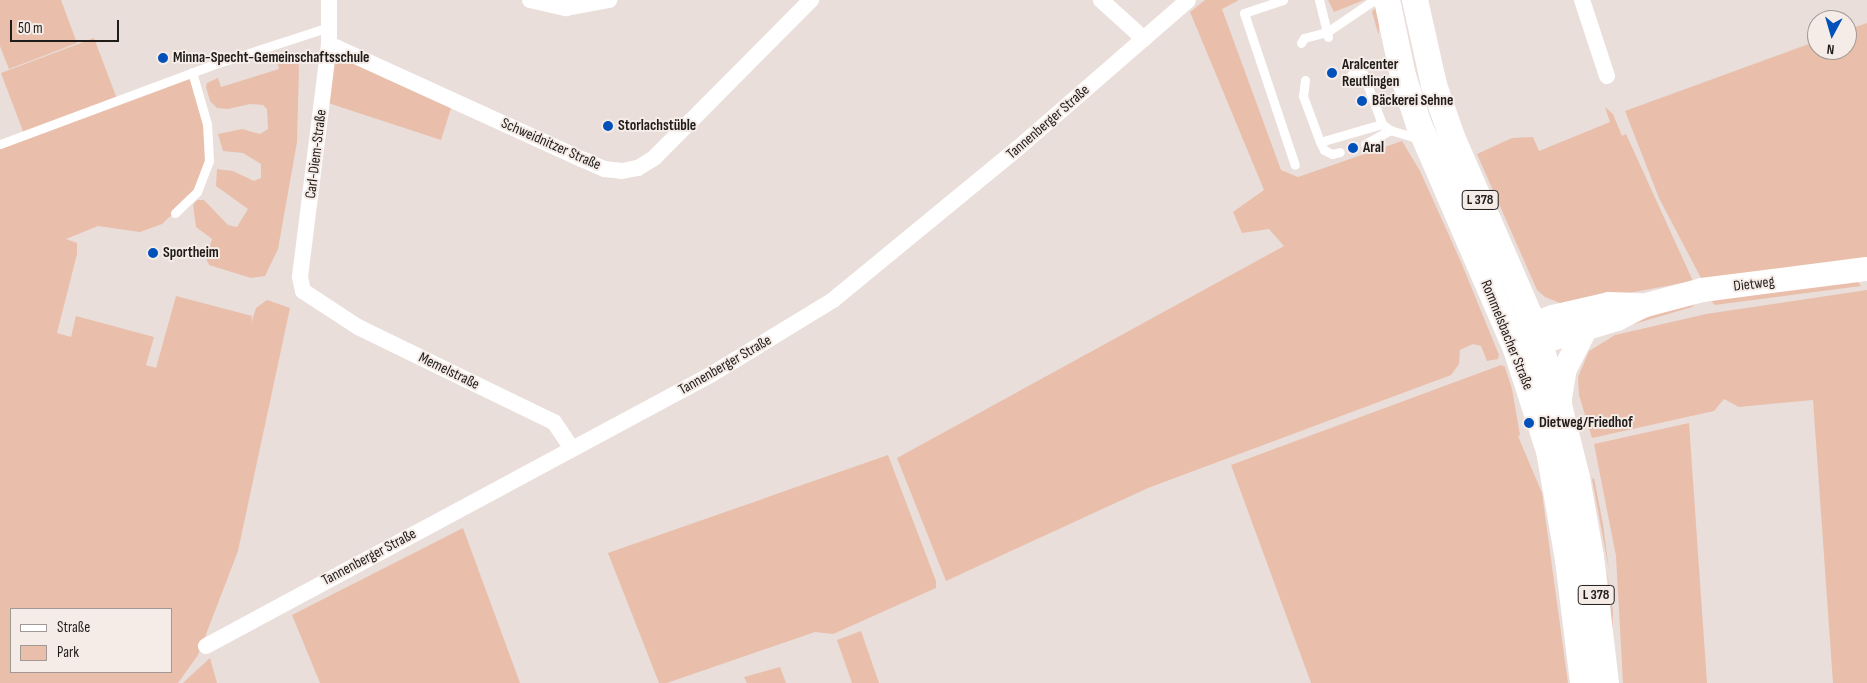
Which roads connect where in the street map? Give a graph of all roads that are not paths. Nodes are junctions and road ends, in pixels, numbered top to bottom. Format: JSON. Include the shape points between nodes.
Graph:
{"nodes":[{"id":1,"x":329,"y":0,"type":"edge"},
{"id":2,"x":530,"y":0,"type":"edge"},
{"id":3,"x":609,"y":0,"type":"edge"},
{"id":4,"x":811,"y":0,"type":"edge"},
{"id":5,"x":1100,"y":0,"type":"edge"},
{"id":6,"x":1188,"y":0,"type":"edge"},
{"id":7,"x":1284,"y":0,"type":"edge"},
{"id":8,"x":1319,"y":0,"type":"edge"},
{"id":9,"x":1374,"y":0,"type":"edge"},
{"id":10,"x":1415,"y":0,"type":"edge"},
{"id":11,"x":1582,"y":0,"type":"edge"},
{"id":12,"x":1376,"y":3,"type":"edge"},
{"id":13,"x":329,"y":27,"type":"junction"},
{"id":14,"x":1328,"y":34,"type":"junction"},
{"id":15,"x":1144,"y":39,"type":"junction"},
{"id":16,"x":1301,"y":43,"type":"dead end"},
{"id":17,"x":329,"y":44,"type":"junction"},
{"id":18,"x":192,"y":72,"type":"junction"},
{"id":19,"x":1351,"y":76,"type":"dead end"},
{"id":20,"x":1608,"y":76,"type":"dead end"},
{"id":21,"x":1305,"y":80,"type":"dead end"},
{"id":22,"x":1386,"y":127,"type":"junction"},
{"id":23,"x":1425,"y":141,"type":"junction"},
{"id":24,"x":1320,"y":142,"type":"junction"},
{"id":25,"x":0,"y":144,"type":"edge"},
{"id":26,"x":1365,"y":144,"type":"dead end"},
{"id":27,"x":1340,"y":152,"type":"dead end"},
{"id":28,"x":1294,"y":165,"type":"dead end"},
{"id":29,"x":175,"y":213,"type":"dead end"},
{"id":30,"x":1867,"y":269,"type":"edge"},
{"id":31,"x":316,"y":302,"type":"joint"},
{"id":32,"x":1642,"y":306,"type":"junction"},
{"id":33,"x":1586,"y":328,"type":"junction"},
{"id":34,"x":1524,"y":337,"type":"junction"},
{"id":35,"x":1559,"y":405,"type":"junction"},
{"id":36,"x":572,"y":449,"type":"junction"},
{"id":37,"x":206,"y":646,"type":"dead end"},
{"id":38,"x":1583,"y":683,"type":"edge"},
{"id":39,"x":1606,"y":683,"type":"edge"}],
"edges":[{"from":1,"to":13,"type":"street","name":"Carl-Diem-Straße"},
{"from":2,"to":3,"type":"street","via":[[566,8]]},
{"from":4,"to":17,"type":"street","name":"Schweidnitzer Straße","via":[[654,158],[638,168],[622,171],[604,169]]},
{"from":5,"to":15,"type":"street"},
{"from":6,"to":15,"type":"street","name":"Tannenberger Straße"},
{"from":7,"to":28,"type":"lane","via":[[1244,13]]},
{"from":8,"to":14,"type":"lane"},
{"from":9,"to":12,"type":"lane"},
{"from":10,"to":34,"type":"main road","name":"Rommelsbacher Straße","number":"L 378","via":[[1426,55],[1452,137]]},
{"from":11,"to":20,"type":"street"},
{"from":12,"to":14,"type":"lane"},
{"from":12,"to":23,"type":"main road","name":"Rommelsbacher Straße","number":"L 378"},
{"from":13,"to":17,"type":"street","name":"Carl-Diem-Straße"},
{"from":13,"to":18,"type":"lane"},
{"from":14,"to":16,"type":"lane","via":[[1304,38]]},
{"from":15,"to":36,"type":"street","name":"Tannenberger Straße","via":[[833,300],[712,374]]},
{"from":17,"to":31,"type":"street","name":"Carl-Diem-Straße","via":[[300,277],[303,291]]},
{"from":18,"to":25,"type":"lane"},
{"from":18,"to":29,"type":"lane","via":[[207,124],[209,161],[197,192]]},
{"from":19,"to":22,"type":"lane","via":[[1363,73]]},
{"from":21,"to":24,"type":"lane","via":[[1303,96]]},
{"from":22,"to":23,"type":"lane"},
{"from":22,"to":24,"type":"lane"},
{"from":22,"to":26,"type":"lane"},
{"from":23,"to":34,"type":"main road","name":"Rommelsbacher Straße","number":"L 378"},
{"from":24,"to":27,"type":"lane","via":[[1324,150],[1332,154]]},
{"from":30,"to":32,"type":"street","name":"Dietweg","via":[[1702,290]]},
{"from":31,"to":36,"type":"street","name":"Memelstraße","via":[[358,327],[554,422]]},
{"from":32,"to":33,"type":"street","name":"Dietweg","via":[[1617,319]]},
{"from":32,"to":34,"type":"street","name":"Dietweg","via":[[1609,304]]},
{"from":33,"to":34,"type":"street","name":"Dietweg"},
{"from":33,"to":35,"type":"street","via":[[1565,369]]},
{"from":34,"to":35,"type":"main road","name":"Rommelsbacher Straße","number":"L 378"},
{"from":34,"to":38,"type":"main road","name":"Rommelsbacher Straße","number":"L 378","via":[[1568,560]]},
{"from":35,"to":39,"type":"main road","name":"Rommelsbacher Straße","number":"L 378","via":[[1577,478],[1589,548]]},
{"from":36,"to":37,"type":"street","name":"Tannenberger Straße"}]}
